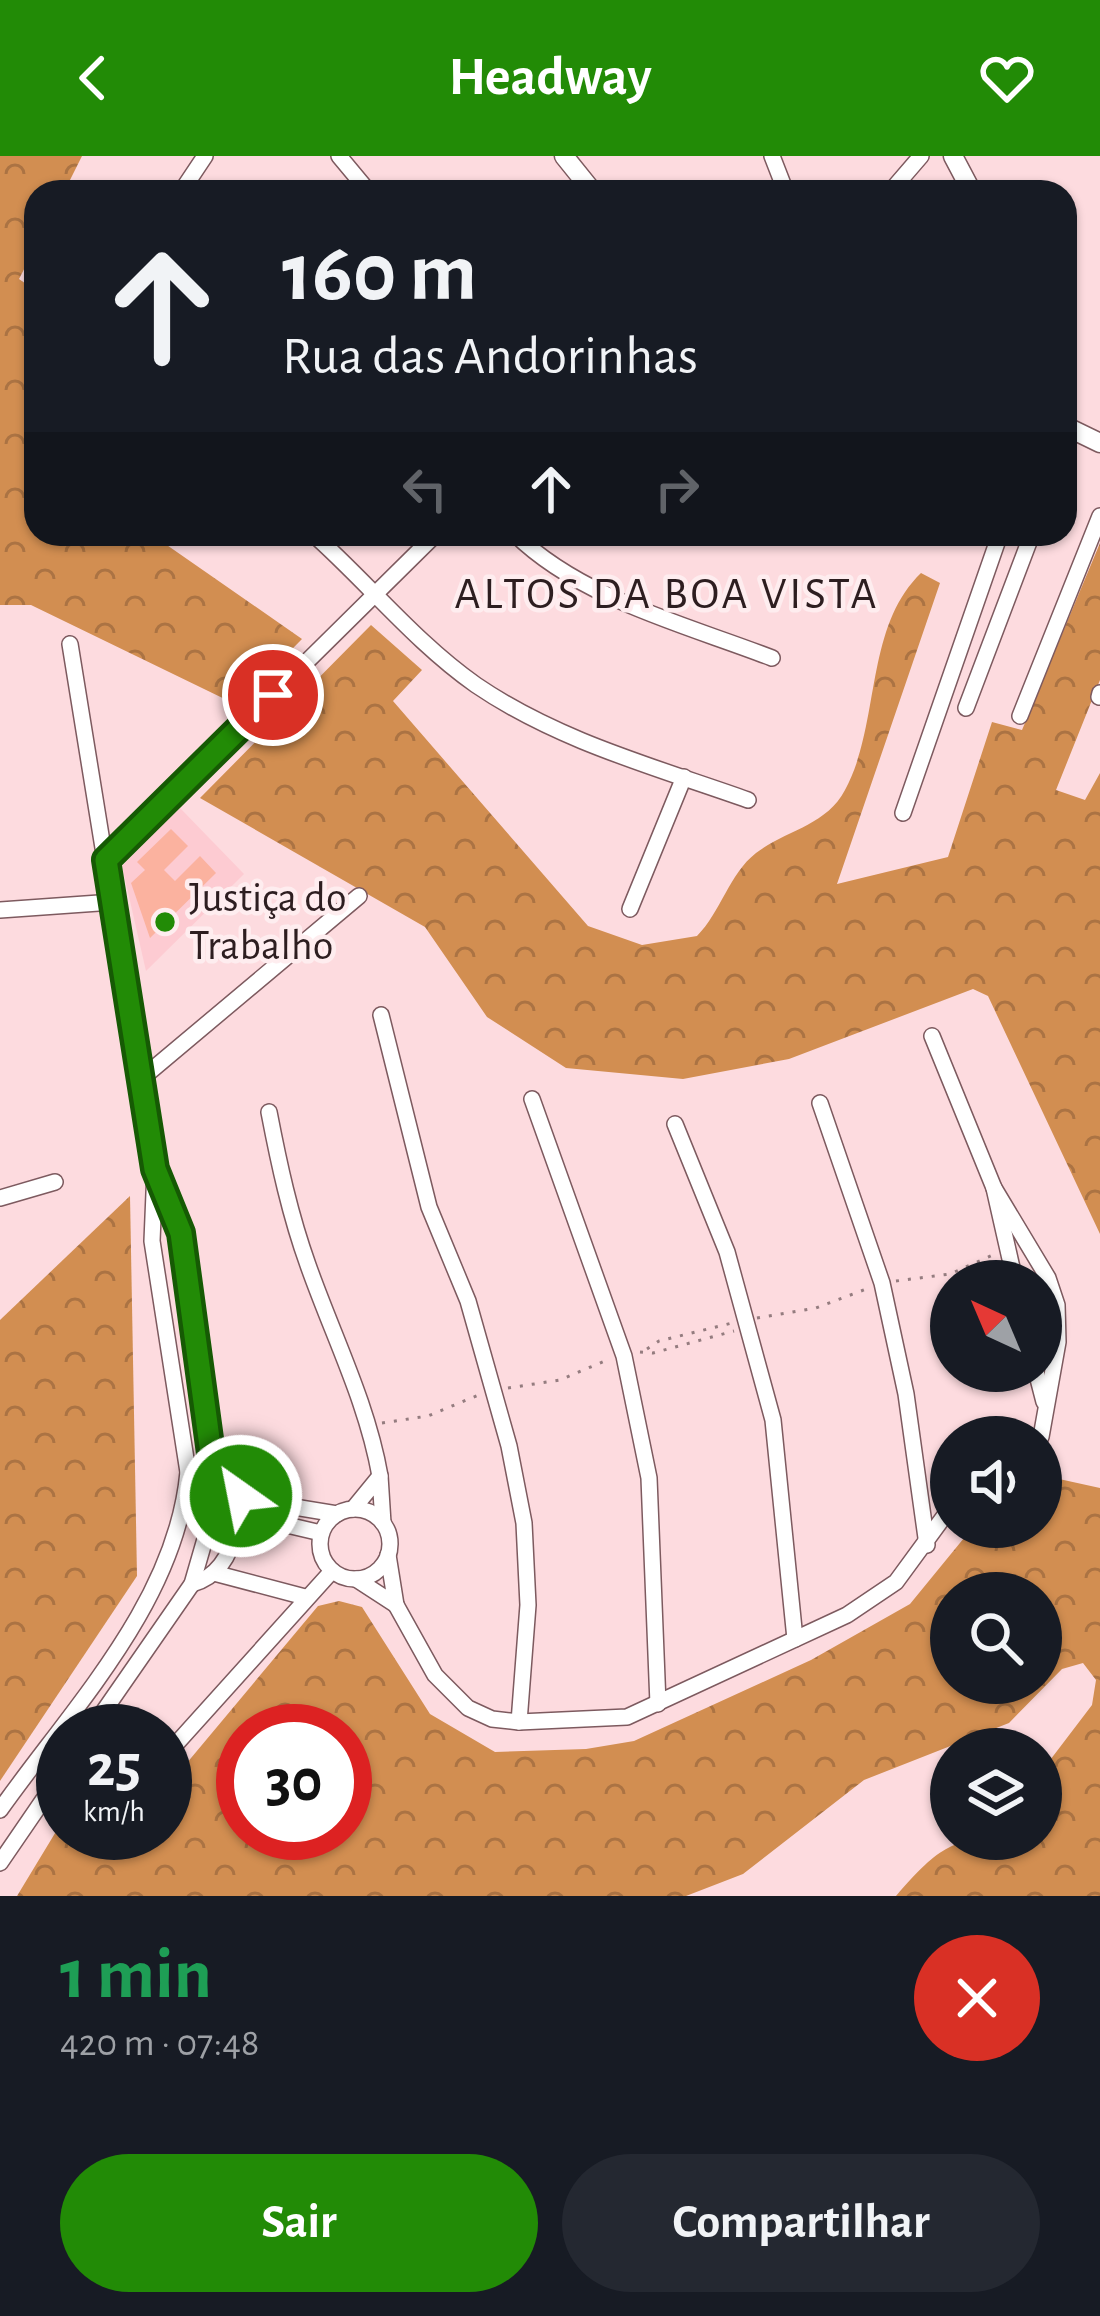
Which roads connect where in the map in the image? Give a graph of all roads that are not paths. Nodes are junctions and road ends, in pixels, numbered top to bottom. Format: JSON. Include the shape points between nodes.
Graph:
{"nodes":[{"id":1,"x":339,"y":156,"type":"edge"},
{"id":2,"x":564,"y":156,"type":"edge"},
{"id":3,"x":921,"y":156,"type":"edge"},
{"id":4,"x":358,"y":180,"type":"edge"},
{"id":5,"x":583,"y":180,"type":"edge"},
{"id":6,"x":900,"y":180,"type":"edge"},
{"id":7,"x":1100,"y":516,"type":"edge"},
{"id":8,"x":324,"y":546,"type":"edge"},
{"id":9,"x":424,"y":546,"type":"edge"},
{"id":10,"x":528,"y":546,"type":"edge"},
{"id":11,"x":996,"y":546,"type":"edge"},
{"id":12,"x":1027,"y":546,"type":"edge"},
{"id":13,"x":373,"y":597,"type":"junction"},
{"id":14,"x":70,"y":644,"type":"dead end"},
{"id":15,"x":772,"y":658,"type":"dead end"},
{"id":16,"x":966,"y":708,"type":"dead end"},
{"id":17,"x":1020,"y":716,"type":"dead end"},
{"id":18,"x":683,"y":777,"type":"junction"},
{"id":19,"x":748,"y":800,"type":"dead end"},
{"id":20,"x":903,"y":813,"type":"dead end"},
{"id":21,"x":106,"y":860,"type":"junction"},
{"id":22,"x":358,"y":896,"type":"dead end"},
{"id":23,"x":112,"y":902,"type":"junction"},
{"id":24,"x":630,"y":909,"type":"dead end"},
{"id":25,"x":0,"y":910,"type":"edge"},
{"id":26,"x":381,"y":1016,"type":"dead end"},
{"id":27,"x":932,"y":1036,"type":"dead end"},
{"id":28,"x":141,"y":1078,"type":"junction"},
{"id":29,"x":532,"y":1099,"type":"dead end"},
{"id":30,"x":820,"y":1102,"type":"dead end"},
{"id":31,"x":268,"y":1112,"type":"dead end"},
{"id":32,"x":675,"y":1124,"type":"dead end"},
{"id":33,"x":155,"y":1169,"type":"junction"},
{"id":34,"x":55,"y":1182,"type":"dead end"},
{"id":35,"x":994,"y":1188,"type":"junction"},
{"id":36,"x":0,"y":1198,"type":"edge"},
{"id":37,"x":1010,"y":1260,"type":"edge"},
{"id":38,"x":1042,"y":1392,"type":"edge"},
{"id":39,"x":1045,"y":1405,"type":"junction"},
{"id":40,"x":1044,"y":1416,"type":"edge"},
{"id":41,"x":213,"y":1468,"type":"junction"},
{"id":42,"x":188,"y":1472,"type":"junction"},
{"id":43,"x":380,"y":1476,"type":"junction"},
{"id":44,"x":232,"y":1489,"type":"junction"},
{"id":45,"x":345,"y":1511,"type":"junction"},
{"id":46,"x":383,"y":1523,"type":"junction"},
{"id":47,"x":235,"y":1527,"type":"junction"},
{"id":48,"x":321,"y":1533,"type":"junction"},
{"id":49,"x":930,"y":1540,"type":"edge"},
{"id":50,"x":927,"y":1545,"type":"junction"},
{"id":51,"x":388,"y":1555,"type":"junction"},
{"id":52,"x":332,"y":1571,"type":"junction"},
{"id":53,"x":214,"y":1573,"type":"junction"},
{"id":54,"x":356,"y":1579,"type":"junction"},
{"id":55,"x":192,"y":1584,"type":"junction"},
{"id":56,"x":304,"y":1597,"type":"junction"},
{"id":57,"x":396,"y":1605,"type":"junction"},
{"id":58,"x":795,"y":1639,"type":"junction"},
{"id":59,"x":109,"y":1704,"type":"edge"},
{"id":60,"x":658,"y":1704,"type":"junction"},
{"id":61,"x":519,"y":1722,"type":"junction"},
{"id":62,"x":192,"y":1725,"type":"edge"},
{"id":63,"x":0,"y":1810,"type":"edge"},
{"id":64,"x":36,"y":1810,"type":"edge"},
{"id":65,"x":0,"y":1863,"type":"edge"}],
"edges":[{"from":1,"to":4,"type":"street"},
{"from":2,"to":5,"type":"main road"},
{"from":3,"to":6,"type":"street"},
{"from":7,"to":17,"type":"street"},
{"from":8,"to":13,"type":"street"},
{"from":9,"to":13,"type":"street"},
{"from":10,"to":15,"type":"street","via":[[601,590]]},
{"from":11,"to":20,"type":"street"},
{"from":12,"to":16,"type":"street"},
{"from":13,"to":18,"type":"street","via":[[474,683],[553,731]]},
{"from":13,"to":21,"type":"street"},
{"from":14,"to":21,"type":"street"},
{"from":18,"to":19,"type":"street"},
{"from":18,"to":24,"type":"street"},
{"from":21,"to":23,"type":"street"},
{"from":22,"to":28,"type":"street"},
{"from":23,"to":25,"type":"street"},
{"from":23,"to":28,"type":"street"},
{"from":26,"to":61,"type":"street","via":[[429,1207],[468,1301],[509,1446],[528,1605]]},
{"from":27,"to":35,"type":"street"},
{"from":28,"to":33,"type":"street"},
{"from":29,"to":60,"type":"street","via":[[624,1356],[649,1478]]},
{"from":30,"to":50,"type":"street","via":[[882,1283]]},
{"from":31,"to":43,"type":"street","via":[[302,1247]]},
{"from":32,"to":58,"type":"street","via":[[727,1252],[773,1420]]},
{"from":33,"to":41,"type":"street","via":[[181,1233]]},
{"from":33,"to":42,"type":"street","via":[[152,1240]]},
{"from":34,"to":36,"type":"street"},
{"from":35,"to":37,"type":"street"},
{"from":35,"to":39,"type":"street","via":[[1058,1305]]},
{"from":38,"to":39,"type":"street"},
{"from":39,"to":40,"type":"street"},
{"from":41,"to":42,"type":"street"},
{"from":41,"to":44,"type":"street"},
{"from":41,"to":55,"type":"street","via":[[208,1542]]},
{"from":42,"to":63,"type":"street","via":[[167,1568]]},
{"from":43,"to":45,"type":"street"},
{"from":43,"to":46,"type":"street"},
{"from":44,"to":45,"type":"street","via":[[252,1500]]},
{"from":44,"to":47,"type":"street"},
{"from":45,"to":46,"type":"street"},
{"from":45,"to":48,"type":"street"},
{"from":46,"to":51,"type":"street"},
{"from":47,"to":48,"type":"street","via":[[257,1518]]},
{"from":47,"to":53,"type":"street"},
{"from":48,"to":52,"type":"street"},
{"from":49,"to":50,"type":"street"},
{"from":50,"to":58,"type":"street","via":[[896,1582],[848,1616]]},
{"from":51,"to":54,"type":"street","via":[[379,1570]]},
{"from":51,"to":57,"type":"street"},
{"from":52,"to":54,"type":"street"},
{"from":52,"to":56,"type":"street"},
{"from":53,"to":55,"type":"street"},
{"from":53,"to":56,"type":"street"},
{"from":54,"to":57,"type":"street"},
{"from":55,"to":59,"type":"street"},
{"from":56,"to":62,"type":"street"},
{"from":57,"to":61,"type":"street","via":[[449,1692],[492,1719]]},
{"from":58,"to":60,"type":"street"},
{"from":60,"to":61,"type":"street","via":[[627,1717]]},
{"from":64,"to":65,"type":"street"}]}
